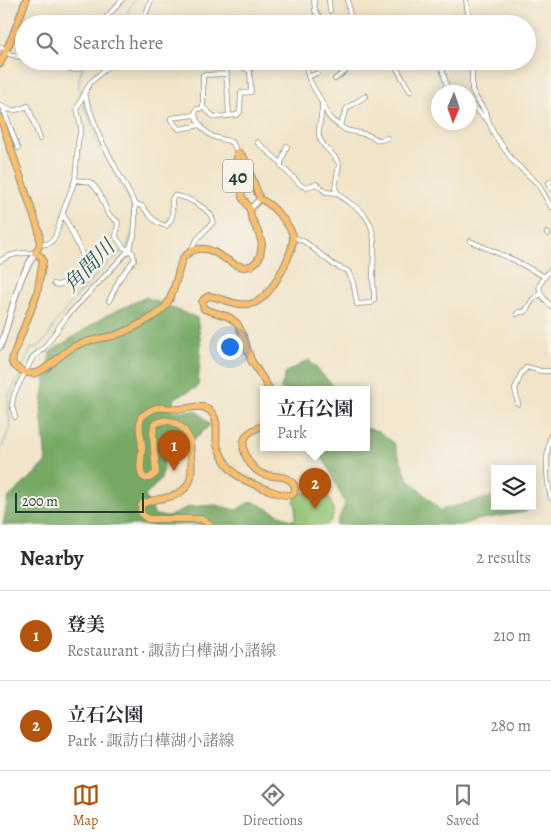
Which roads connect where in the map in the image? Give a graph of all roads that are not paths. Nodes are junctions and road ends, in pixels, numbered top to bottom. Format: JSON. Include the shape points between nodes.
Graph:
{"nodes":[{"id":1,"x":26,"y":0,"type":"edge"},
{"id":2,"x":122,"y":0,"type":"edge"},
{"id":3,"x":151,"y":0,"type":"edge"},
{"id":4,"x":314,"y":0,"type":"edge"},
{"id":5,"x":329,"y":0,"type":"edge"},
{"id":6,"x":348,"y":0,"type":"edge"},
{"id":7,"x":466,"y":0,"type":"edge"},
{"id":8,"x":330,"y":11,"type":"dead end"},
{"id":9,"x":20,"y":15,"type":"edge"},
{"id":10,"x":108,"y":15,"type":"edge"},
{"id":11,"x":145,"y":15,"type":"edge"},
{"id":12,"x":318,"y":15,"type":"edge"},
{"id":13,"x":350,"y":15,"type":"edge"},
{"id":14,"x":468,"y":15,"type":"edge"},
{"id":15,"x":15,"y":30,"type":"edge"},
{"id":16,"x":3,"y":48,"type":"edge"},
{"id":17,"x":15,"y":56,"type":"edge"},
{"id":18,"x":0,"y":64,"type":"edge"},
{"id":19,"x":105,"y":70,"type":"edge"},
{"id":20,"x":226,"y":70,"type":"edge"},
{"id":21,"x":248,"y":70,"type":"edge"},
{"id":22,"x":307,"y":70,"type":"edge"},
{"id":23,"x":347,"y":70,"type":"edge"},
{"id":24,"x":397,"y":70,"type":"edge"},
{"id":25,"x":442,"y":70,"type":"edge"},
{"id":26,"x":472,"y":70,"type":"edge"},
{"id":27,"x":317,"y":73,"type":"dead end"},
{"id":28,"x":227,"y":74,"type":"junction"},
{"id":29,"x":308,"y":77,"type":"junction"},
{"id":30,"x":335,"y":79,"type":"dead end"},
{"id":31,"x":446,"y":85,"type":"edge"},
{"id":32,"x":410,"y":91,"type":"dead end"},
{"id":33,"x":84,"y":95,"type":"junction"},
{"id":34,"x":366,"y":96,"type":"dead end"},
{"id":35,"x":322,"y":103,"type":"junction"},
{"id":36,"x":0,"y":105,"type":"edge"},
{"id":37,"x":5,"y":108,"type":"junction"},
{"id":38,"x":203,"y":108,"type":"junction"},
{"id":39,"x":476,"y":109,"type":"edge"},
{"id":40,"x":195,"y":115,"type":"junction"},
{"id":41,"x":0,"y":116,"type":"edge"},
{"id":42,"x":228,"y":116,"type":"junction"},
{"id":43,"x":488,"y":120,"type":"junction"},
{"id":44,"x":201,"y":126,"type":"junction"},
{"id":45,"x":340,"y":126,"type":"junction"},
{"id":46,"x":387,"y":138,"type":"dead end"},
{"id":47,"x":40,"y":140,"type":"dead end"},
{"id":48,"x":257,"y":142,"type":"dead end"},
{"id":49,"x":287,"y":146,"type":"dead end"},
{"id":50,"x":18,"y":148,"type":"dead end"},
{"id":51,"x":237,"y":152,"type":"junction"},
{"id":52,"x":281,"y":163,"type":"junction"},
{"id":53,"x":75,"y":180,"type":"junction"},
{"id":54,"x":551,"y":181,"type":"edge"},
{"id":55,"x":551,"y":188,"type":"edge"},
{"id":56,"x":337,"y":193,"type":"junction"},
{"id":57,"x":551,"y":193,"type":"edge"},
{"id":58,"x":546,"y":196,"type":"junction"},
{"id":59,"x":260,"y":199,"type":"junction"},
{"id":60,"x":135,"y":204,"type":"junction"},
{"id":61,"x":551,"y":207,"type":"edge"},
{"id":62,"x":250,"y":209,"type":"junction"},
{"id":63,"x":63,"y":214,"type":"junction"},
{"id":64,"x":294,"y":237,"type":"junction"},
{"id":65,"x":470,"y":241,"type":"dead end"},
{"id":66,"x":40,"y":245,"type":"junction"},
{"id":67,"x":129,"y":250,"type":"junction"},
{"id":68,"x":191,"y":251,"type":"junction"},
{"id":69,"x":35,"y":253,"type":"junction"},
{"id":70,"x":0,"y":261,"type":"edge"},
{"id":71,"x":551,"y":269,"type":"edge"},
{"id":72,"x":544,"y":277,"type":"junction"},
{"id":73,"x":54,"y":284,"type":"dead end"},
{"id":74,"x":540,"y":294,"type":"junction"},
{"id":75,"x":109,"y":301,"type":"dead end"},
{"id":76,"x":551,"y":306,"type":"edge"},
{"id":77,"x":517,"y":314,"type":"dead end"},
{"id":78,"x":0,"y":347,"type":"edge"},
{"id":79,"x":551,"y":371,"type":"edge"},
{"id":80,"x":26,"y":372,"type":"junction"},
{"id":81,"x":267,"y":386,"type":"edge"},
{"id":82,"x":518,"y":404,"type":"dead end"},
{"id":83,"x":15,"y":417,"type":"dead end"},
{"id":84,"x":260,"y":427,"type":"edge"},
{"id":85,"x":551,"y":436,"type":"edge"},
{"id":86,"x":549,"y":454,"type":"edge"},
{"id":87,"x":551,"y":498,"type":"edge"},
{"id":88,"x":210,"y":525,"type":"edge"}],
"edges":[{"from":1,"to":9,"type":"main road"},
{"from":2,"to":10,"type":"street"},
{"from":3,"to":11,"type":"street"},
{"from":4,"to":12,"type":"street"},
{"from":5,"to":8,"type":"street"},
{"from":6,"to":13,"type":"street"},
{"from":7,"to":14,"type":"street"},
{"from":15,"to":16,"type":"main road"},
{"from":16,"to":17,"type":"street"},
{"from":16,"to":18,"type":"main road"},
{"from":19,"to":33,"type":"street"},
{"from":20,"to":28,"type":"street"},
{"from":21,"to":42,"type":"street","via":[[251,92],[241,93],[240,112]]},
{"from":22,"to":29,"type":"street"},
{"from":23,"to":30,"type":"street"},
{"from":24,"to":32,"type":"street"},
{"from":25,"to":31,"type":"street"},
{"from":26,"to":43,"type":"street","via":[[472,90]]},
{"from":27,"to":29,"type":"street"},
{"from":28,"to":38,"type":"street","via":[[203,75]]},
{"from":28,"to":42,"type":"street"},
{"from":29,"to":35,"type":"street"},
{"from":33,"to":53,"type":"street","via":[[77,108],[81,128]]},
{"from":33,"to":60,"type":"street","via":[[101,140]]},
{"from":34,"to":45,"type":"street","via":[[347,108]]},
{"from":35,"to":45,"type":"street","via":[[329,118]]},
{"from":35,"to":56,"type":"street","via":[[318,134],[339,164]]},
{"from":36,"to":37,"type":"street"},
{"from":37,"to":47,"type":"street","via":[[16,111],[28,106]]},
{"from":37,"to":50,"type":"street"},
{"from":38,"to":40,"type":"street","via":[[197,109]]},
{"from":38,"to":42,"type":"street","via":[[213,116]]},
{"from":39,"to":43,"type":"street"},
{"from":40,"to":44,"type":"street"},
{"from":40,"to":44,"type":"street","via":[[171,120],[179,129]]},
{"from":41,"to":66,"type":"main road","via":[[40,231]]},
{"from":43,"to":58,"type":"street","via":[[513,161]]},
{"from":44,"to":51,"type":"street","via":[[212,136],[234,142]]},
{"from":45,"to":46,"type":"street","via":[[378,140]]},
{"from":48,"to":52,"type":"street"},
{"from":49,"to":52,"type":"street"},
{"from":51,"to":59,"type":"main road","number":"40","via":[[246,162]]},
{"from":51,"to":62,"type":"main road","number":"40","via":[[236,168],[242,197]]},
{"from":52,"to":56,"type":"street","via":[[302,186],[316,184],[329,193]]},
{"from":53,"to":63,"type":"street"},
{"from":53,"to":67,"type":"street","via":[[90,182],[100,194],[108,214],[118,222],[116,237]]},
{"from":54,"to":55,"type":"street"},
{"from":56,"to":64,"type":"street","via":[[363,213],[371,226],[375,249],[372,303],[356,304],[348,271]]},
{"from":57,"to":58,"type":"street"},
{"from":58,"to":61,"type":"street"},
{"from":59,"to":62,"type":"street"},
{"from":59,"to":64,"type":"main road","number":"40","via":[[283,219]]},
{"from":60,"to":67,"type":"street","via":[[134,236]]},
{"from":60,"to":68,"type":"street","via":[[166,226],[172,218],[174,196],[205,208],[214,219],[200,234]]},
{"from":62,"to":68,"type":"main road","number":"40","via":[[262,244],[260,256],[250,266],[236,265],[206,249]]},
{"from":63,"to":66,"type":"street","via":[[55,237],[50,243]]},
{"from":63,"to":73,"type":"street","via":[[82,253],[82,274]]},
{"from":64,"to":81,"type":"main road","via":[[289,257],[265,296],[246,305],[209,296],[202,302],[204,309],[237,323],[254,365]]},
{"from":65,"to":72,"type":"street"},
{"from":66,"to":69,"type":"main road"},
{"from":67,"to":75,"type":"street","via":[[134,253],[134,260],[120,278]]},
{"from":67,"to":80,"type":"street","via":[[67,316],[44,348],[33,357]]},
{"from":68,"to":80,"type":"main road","via":[[181,262],[164,308],[129,330],[66,350],[39,372]]},
{"from":69,"to":70,"type":"street","via":[[6,256]]},
{"from":69,"to":78,"type":"street","via":[[19,285]]},
{"from":69,"to":80,"type":"main road","via":[[43,261],[35,302],[12,364]]},
{"from":71,"to":72,"type":"street"},
{"from":72,"to":74,"type":"street","via":[[539,287]]},
{"from":74,"to":76,"type":"street"},
{"from":74,"to":77,"type":"street","via":[[525,312]]},
{"from":79,"to":82,"type":"street","via":[[541,372],[527,367],[515,389]]},
{"from":80,"to":83,"type":"street","via":[[14,394]]},
{"from":84,"to":88,"type":"main road","via":[[246,436],[247,460],[260,473],[289,480],[294,486],[293,495],[277,493],[234,474],[218,448],[216,420],[207,409],[163,407],[150,410],[141,417],[142,475],[148,478],[156,473],[154,425],[169,421],[181,426],[188,436],[191,476],[188,486],[182,491],[142,504],[143,516],[148,519],[201,520]]},
{"from":85,"to":86,"type":"street"},
{"from":86,"to":87,"type":"street"}]}
